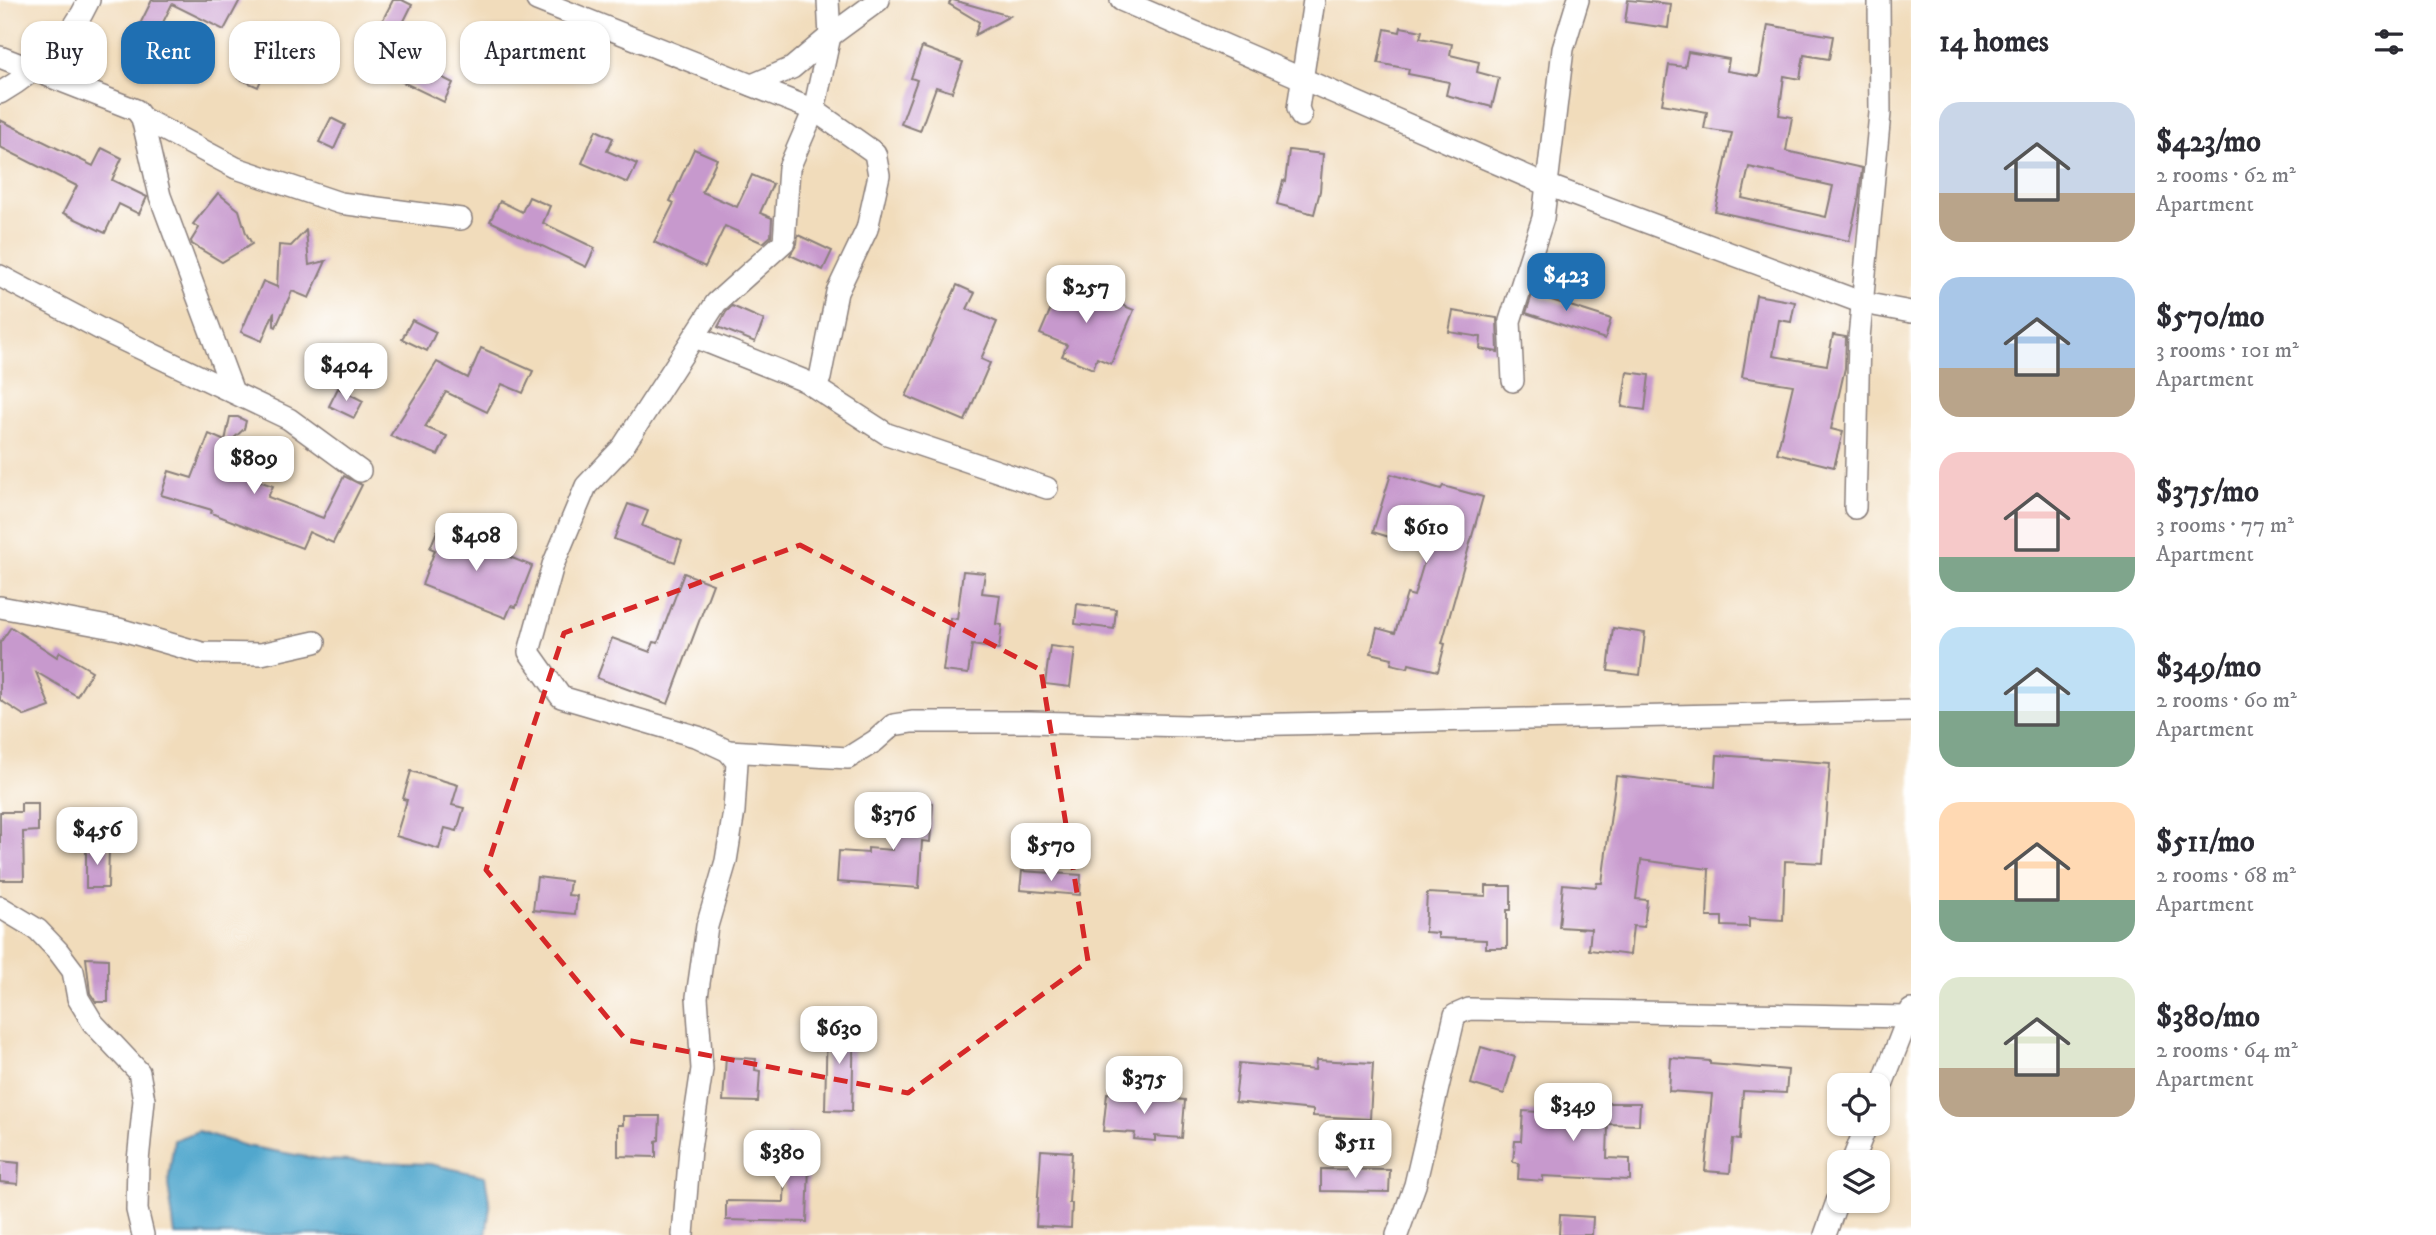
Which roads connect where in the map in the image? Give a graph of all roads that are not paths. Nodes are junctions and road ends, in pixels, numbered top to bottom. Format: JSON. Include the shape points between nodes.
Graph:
{"nodes":[{"id":1,"x":89,"y":0,"type":"edge"},
{"id":2,"x":537,"y":0,"type":"edge"},
{"id":3,"x":828,"y":0,"type":"edge"},
{"id":4,"x":879,"y":0,"type":"edge"},
{"id":5,"x":1121,"y":0,"type":"edge"},
{"id":6,"x":1314,"y":0,"type":"edge"},
{"id":7,"x":1578,"y":0,"type":"edge"},
{"id":8,"x":1879,"y":0,"type":"edge"},
{"id":9,"x":79,"y":21,"type":"edge"},
{"id":10,"x":830,"y":36,"type":"junction"},
{"id":11,"x":0,"y":57,"type":"edge"},
{"id":12,"x":21,"y":65,"type":"edge"},
{"id":13,"x":21,"y":78,"type":"edge"},
{"id":14,"x":1303,"y":80,"type":"junction"},
{"id":15,"x":69,"y":84,"type":"edge"},
{"id":16,"x":752,"y":85,"type":"junction"},
{"id":17,"x":0,"y":93,"type":"edge"},
{"id":18,"x":814,"y":110,"type":"junction"},
{"id":19,"x":1301,"y":116,"type":"dead end"},
{"id":20,"x":142,"y":118,"type":"junction"},
{"id":21,"x":1547,"y":185,"type":"junction"},
{"id":22,"x":461,"y":219,"type":"dead end"},
{"id":23,"x":0,"y":276,"type":"edge"},
{"id":24,"x":1863,"y":303,"type":"junction"},
{"id":25,"x":1911,"y":312,"type":"edge"},
{"id":26,"x":695,"y":337,"type":"junction"},
{"id":27,"x":820,"y":378,"type":"dead end"},
{"id":28,"x":1513,"y":380,"type":"dead end"},
{"id":29,"x":233,"y":392,"type":"junction"},
{"id":30,"x":359,"y":471,"type":"dead end"},
{"id":31,"x":1047,"y":488,"type":"dead end"},
{"id":32,"x":1855,"y":508,"type":"dead end"},
{"id":33,"x":0,"y":607,"type":"edge"},
{"id":34,"x":315,"y":642,"type":"dead end"},
{"id":35,"x":1911,"y":711,"type":"edge"},
{"id":36,"x":728,"y":751,"type":"junction"},
{"id":37,"x":0,"y":907,"type":"edge"},
{"id":38,"x":1910,"y":1013,"type":"edge"},
{"id":39,"x":1887,"y":1073,"type":"edge"},
{"id":40,"x":1833,"y":1213,"type":"edge"},
{"id":41,"x":143,"y":1235,"type":"edge"},
{"id":42,"x":683,"y":1235,"type":"edge"},
{"id":43,"x":1397,"y":1235,"type":"edge"},
{"id":44,"x":1825,"y":1235,"type":"edge"}],
"edges":[{"from":1,"to":9,"type":"street"},
{"from":2,"to":16,"type":"street"},
{"from":3,"to":10,"type":"street"},
{"from":4,"to":10,"type":"street"},
{"from":5,"to":14,"type":"street"},
{"from":6,"to":14,"type":"street"},
{"from":7,"to":21,"type":"street","via":[[1563,49]]},
{"from":8,"to":24,"type":"street","via":[[1880,113]]},
{"from":10,"to":16,"type":"street","via":[[792,68]]},
{"from":10,"to":18,"type":"street"},
{"from":11,"to":12,"type":"street"},
{"from":13,"to":17,"type":"street"},
{"from":14,"to":19,"type":"street"},
{"from":14,"to":21,"type":"street"},
{"from":15,"to":20,"type":"street","via":[[136,110]]},
{"from":16,"to":18,"type":"street"},
{"from":18,"to":26,"type":"street","via":[[789,168],[784,242],[716,303]]},
{"from":18,"to":27,"type":"street","via":[[875,153],[879,175],[867,229],[836,292]]},
{"from":20,"to":22,"type":"street","via":[[236,169],[340,202]]},
{"from":20,"to":29,"type":"street","via":[[160,196]]},
{"from":21,"to":24,"type":"street"},
{"from":21,"to":28,"type":"street","via":[[1543,218],[1510,321]]},
{"from":23,"to":29,"type":"street"},
{"from":24,"to":25,"type":"street"},
{"from":24,"to":32,"type":"street"},
{"from":26,"to":31,"type":"street","via":[[805,381],[887,434]]},
{"from":26,"to":36,"type":"street","via":[[622,448],[586,486],[553,565],[529,652],[561,697],[698,737]]},
{"from":29,"to":30,"type":"street","via":[[289,419]]},
{"from":33,"to":34,"type":"street","via":[[119,629],[202,653],[261,654]]},
{"from":35,"to":36,"type":"street","via":[[1187,726],[912,722],[893,725],[848,758]]},
{"from":36,"to":42,"type":"street","via":[[737,762],[733,811],[726,862],[707,926],[697,997],[702,1069]]},
{"from":37,"to":41,"type":"street","via":[[38,930],[58,951],[73,971],[78,998],[93,1023],[139,1072],[144,1100],[137,1210]]},
{"from":38,"to":39,"type":"street"},
{"from":38,"to":43,"type":"street","via":[[1469,1009],[1455,1015],[1415,1185]]},
{"from":40,"to":44,"type":"street"}]}
